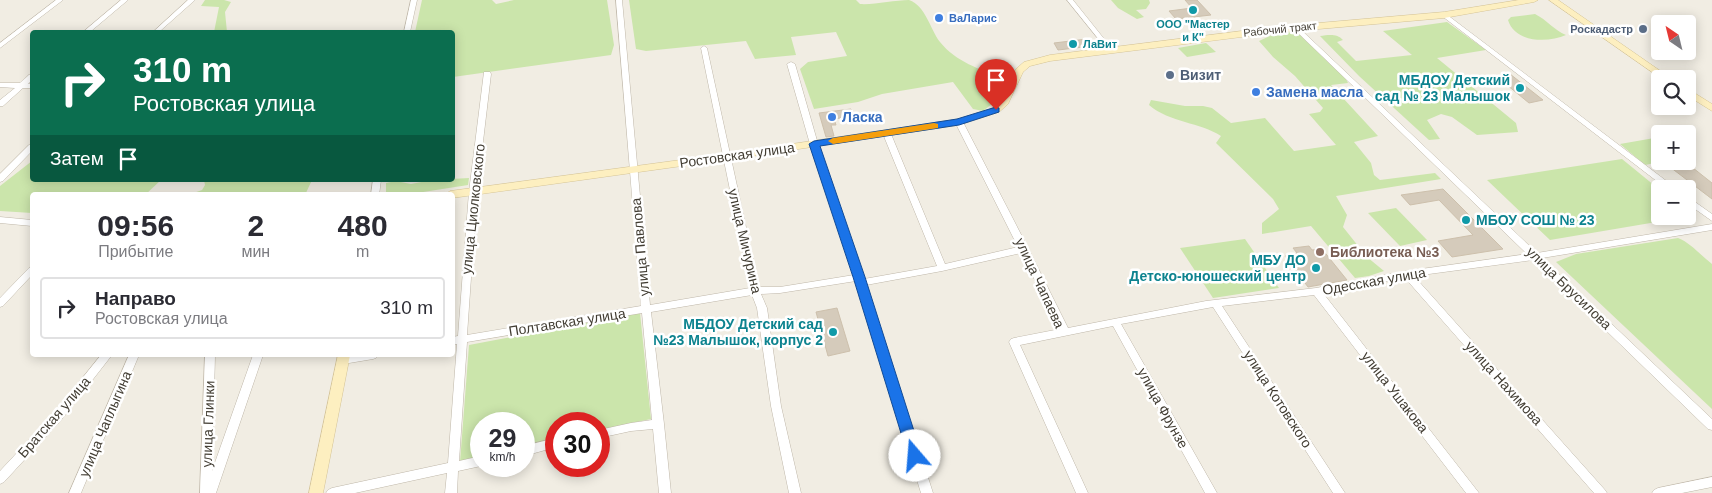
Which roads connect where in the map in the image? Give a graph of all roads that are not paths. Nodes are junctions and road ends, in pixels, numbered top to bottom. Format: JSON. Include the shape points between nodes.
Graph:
{"nodes":[{"id":1,"x":60,"y":0,"type":"edge"},
{"id":2,"x":125,"y":0,"type":"edge"},
{"id":3,"x":192,"y":0,"type":"edge"},
{"id":4,"x":414,"y":0,"type":"edge"},
{"id":5,"x":619,"y":0,"type":"edge"},
{"id":6,"x":1070,"y":0,"type":"edge"},
{"id":7,"x":1533,"y":0,"type":"edge"},
{"id":8,"x":1552,"y":0,"type":"edge"},
{"id":9,"x":1563,"y":3,"type":"edge"},
{"id":10,"x":1444,"y":15,"type":"junction"},
{"id":11,"x":1295,"y":27,"type":"junction"},
{"id":12,"x":88,"y":30,"type":"edge"},
{"id":13,"x":158,"y":30,"type":"edge"},
{"id":14,"x":407,"y":30,"type":"edge"},
{"id":15,"x":0,"y":46,"type":"edge"},
{"id":16,"x":704,"y":48,"type":"dead end"},
{"id":17,"x":1111,"y":51,"type":"junction"},
{"id":18,"x":791,"y":64,"type":"dead end"},
{"id":19,"x":1027,"y":64,"type":"joint"},
{"id":20,"x":1656,"y":70,"type":"edge"},
{"id":21,"x":487,"y":74,"type":"dead end"},
{"id":22,"x":30,"y":79,"type":"edge"},
{"id":23,"x":0,"y":85,"type":"edge"},
{"id":24,"x":22,"y":86,"type":"junction"},
{"id":25,"x":30,"y":86,"type":"edge"},
{"id":26,"x":1696,"y":97,"type":"edge"},
{"id":27,"x":0,"y":104,"type":"edge"},
{"id":28,"x":1712,"y":108,"type":"edge"},
{"id":29,"x":959,"y":122,"type":"junction"},
{"id":30,"x":886,"y":134,"type":"junction"},
{"id":31,"x":814,"y":144,"type":"junction"},
{"id":32,"x":30,"y":149,"type":"edge"},
{"id":33,"x":726,"y":157,"type":"junction"},
{"id":34,"x":633,"y":169,"type":"junction"},
{"id":35,"x":0,"y":179,"type":"edge"},
{"id":36,"x":1661,"y":180,"type":"edge"},
{"id":37,"x":473,"y":192,"type":"junction"},
{"id":38,"x":455,"y":194,"type":"edge"},
{"id":39,"x":1696,"y":206,"type":"edge"},
{"id":40,"x":1712,"y":218,"type":"edge"},
{"id":41,"x":0,"y":220,"type":"edge"},
{"id":42,"x":30,"y":223,"type":"edge"},
{"id":43,"x":1712,"y":227,"type":"edge"},
{"id":44,"x":1025,"y":249,"type":"junction"},
{"id":45,"x":1536,"y":256,"type":"junction"},
{"id":46,"x":942,"y":268,"type":"junction"},
{"id":47,"x":30,"y":272,"type":"edge"},
{"id":48,"x":1407,"y":274,"type":"junction"},
{"id":49,"x":859,"y":280,"type":"junction"},
{"id":50,"x":755,"y":291,"type":"junction"},
{"id":51,"x":1316,"y":291,"type":"junction"},
{"id":52,"x":0,"y":304,"type":"edge"},
{"id":53,"x":1216,"y":304,"type":"junction"},
{"id":54,"x":646,"y":309,"type":"junction"},
{"id":55,"x":1115,"y":322,"type":"junction"},
{"id":56,"x":1066,"y":332,"type":"junction"},
{"id":57,"x":457,"y":340,"type":"edge"},
{"id":58,"x":104,"y":357,"type":"edge"},
{"id":59,"x":133,"y":357,"type":"edge"},
{"id":60,"x":210,"y":357,"type":"edge"},
{"id":61,"x":257,"y":357,"type":"edge"},
{"id":62,"x":344,"y":358,"type":"edge"},
{"id":63,"x":659,"y":424,"type":"junction"},
{"id":64,"x":1712,"y":426,"type":"edge"},
{"id":65,"x":610,"y":432,"type":"edge"},
{"id":66,"x":470,"y":464,"type":"edge"},
{"id":67,"x":453,"y":468,"type":"junction"},
{"id":68,"x":0,"y":479,"type":"edge"},
{"id":69,"x":1712,"y":482,"type":"edge"},
{"id":70,"x":75,"y":493,"type":"edge"},
{"id":71,"x":206,"y":493,"type":"edge"},
{"id":72,"x":210,"y":493,"type":"edge"},
{"id":73,"x":316,"y":493,"type":"edge"},
{"id":74,"x":332,"y":493,"type":"edge"},
{"id":75,"x":451,"y":493,"type":"edge"},
{"id":76,"x":666,"y":493,"type":"edge"},
{"id":77,"x":795,"y":493,"type":"edge"},
{"id":78,"x":927,"y":493,"type":"edge"},
{"id":79,"x":1082,"y":493,"type":"edge"},
{"id":80,"x":1211,"y":493,"type":"edge"},
{"id":81,"x":1340,"y":493,"type":"edge"},
{"id":82,"x":1473,"y":493,"type":"edge"},
{"id":83,"x":1601,"y":493,"type":"edge"},
{"id":84,"x":1658,"y":493,"type":"edge"}],
"edges":[{"from":1,"to":15,"type":"street"},
{"from":2,"to":12,"type":"street"},
{"from":3,"to":13,"type":"street"},
{"from":4,"to":14,"type":"street"},
{"from":5,"to":34,"type":"street","name":"улица Павлова"},
{"from":6,"to":17,"type":"street"},
{"from":7,"to":10,"type":"street","name":"Рабочий тракт"},
{"from":8,"to":9,"type":"street"},
{"from":9,"to":20,"type":"street"},
{"from":10,"to":11,"type":"street","name":"Рабочий тракт"},
{"from":10,"to":36,"type":"street"},
{"from":11,"to":17,"type":"street","name":"Рабочий тракт"},
{"from":11,"to":45,"type":"street","name":"улица Брусилова"},
{"from":16,"to":33,"type":"street","name":"улица Мичурина"},
{"from":17,"to":19,"type":"street","name":"Рабочий тракт"},
{"from":18,"to":31,"type":"street"},
{"from":19,"to":29,"type":"street","name":"Ростовская улица","via":[[1014,78],[1004,104],[984,116]]},
{"from":21,"to":37,"type":"street","name":"улица Циолковского"},
{"from":22,"to":24,"type":"street"},
{"from":23,"to":24,"type":"street"},
{"from":24,"to":25,"type":"street"},
{"from":24,"to":27,"type":"street"},
{"from":26,"to":28,"type":"street"},
{"from":29,"to":30,"type":"street","name":"Ростовская улица"},
{"from":29,"to":44,"type":"street","name":"улица Чапаева"},
{"from":30,"to":31,"type":"street","name":"Ростовская улица"},
{"from":30,"to":46,"type":"street"},
{"from":31,"to":33,"type":"street","name":"Ростовская улица"},
{"from":31,"to":49,"type":"street"},
{"from":32,"to":35,"type":"street"},
{"from":33,"to":34,"type":"street","name":"Ростовская улица"},
{"from":33,"to":50,"type":"street","name":"улица Мичурина"},
{"from":34,"to":37,"type":"street","name":"Ростовская улица"},
{"from":34,"to":54,"type":"street","name":"улица Павлова"},
{"from":37,"to":38,"type":"street","name":"Ростовская улица"},
{"from":37,"to":57,"type":"street","name":"улица Циолковского"},
{"from":39,"to":40,"type":"street"},
{"from":41,"to":42,"type":"street"},
{"from":43,"to":45,"type":"street","name":"Одесская улица"},
{"from":44,"to":46,"type":"street","name":"Полтавская улица"},
{"from":44,"to":56,"type":"street","name":"улица Чапаева"},
{"from":45,"to":48,"type":"street","name":"Одесская улица"},
{"from":45,"to":64,"type":"street","name":"улица Брусилова"},
{"from":46,"to":49,"type":"street","name":"Полтавская улица"},
{"from":47,"to":52,"type":"street"},
{"from":48,"to":51,"type":"street","name":"Одесская улица"},
{"from":48,"to":83,"type":"street","name":"улица Нахимова"},
{"from":49,"to":50,"type":"street","name":"Полтавская улица"},
{"from":49,"to":78,"type":"street"},
{"from":50,"to":54,"type":"street","name":"Полтавская улица"},
{"from":50,"to":77,"type":"street","name":"улица Мичурина","via":[[762,308],[776,406]]},
{"from":51,"to":53,"type":"street","name":"Одесская улица"},
{"from":51,"to":82,"type":"street","name":"улица Ушакова"},
{"from":53,"to":55,"type":"street","name":"Одесская улица"},
{"from":53,"to":81,"type":"street","name":"улица Котовского"},
{"from":54,"to":57,"type":"street","name":"Полтавская улица"},
{"from":54,"to":63,"type":"street","name":"улица Павлова"},
{"from":55,"to":56,"type":"street","name":"Одесская улица"},
{"from":55,"to":80,"type":"street","name":"улица Фрунзе"},
{"from":56,"to":79,"type":"street","name":"улица Чапаева","via":[[1014,342]]},
{"from":57,"to":67,"type":"street","name":"улица Циолковского"},
{"from":58,"to":68,"type":"street","name":"Братская улица","via":[[58,416]]},
{"from":59,"to":70,"type":"street","name":"улица Чаплыгина"},
{"from":60,"to":71,"type":"street","name":"улица Глинки"},
{"from":61,"to":72,"type":"street"},
{"from":62,"to":73,"type":"street"},
{"from":63,"to":65,"type":"street"},
{"from":63,"to":76,"type":"street","name":"улица Павлова"},
{"from":66,"to":67,"type":"street"},
{"from":67,"to":74,"type":"street"},
{"from":67,"to":75,"type":"street","name":"улица Циолковского"},
{"from":69,"to":84,"type":"street"}]}
